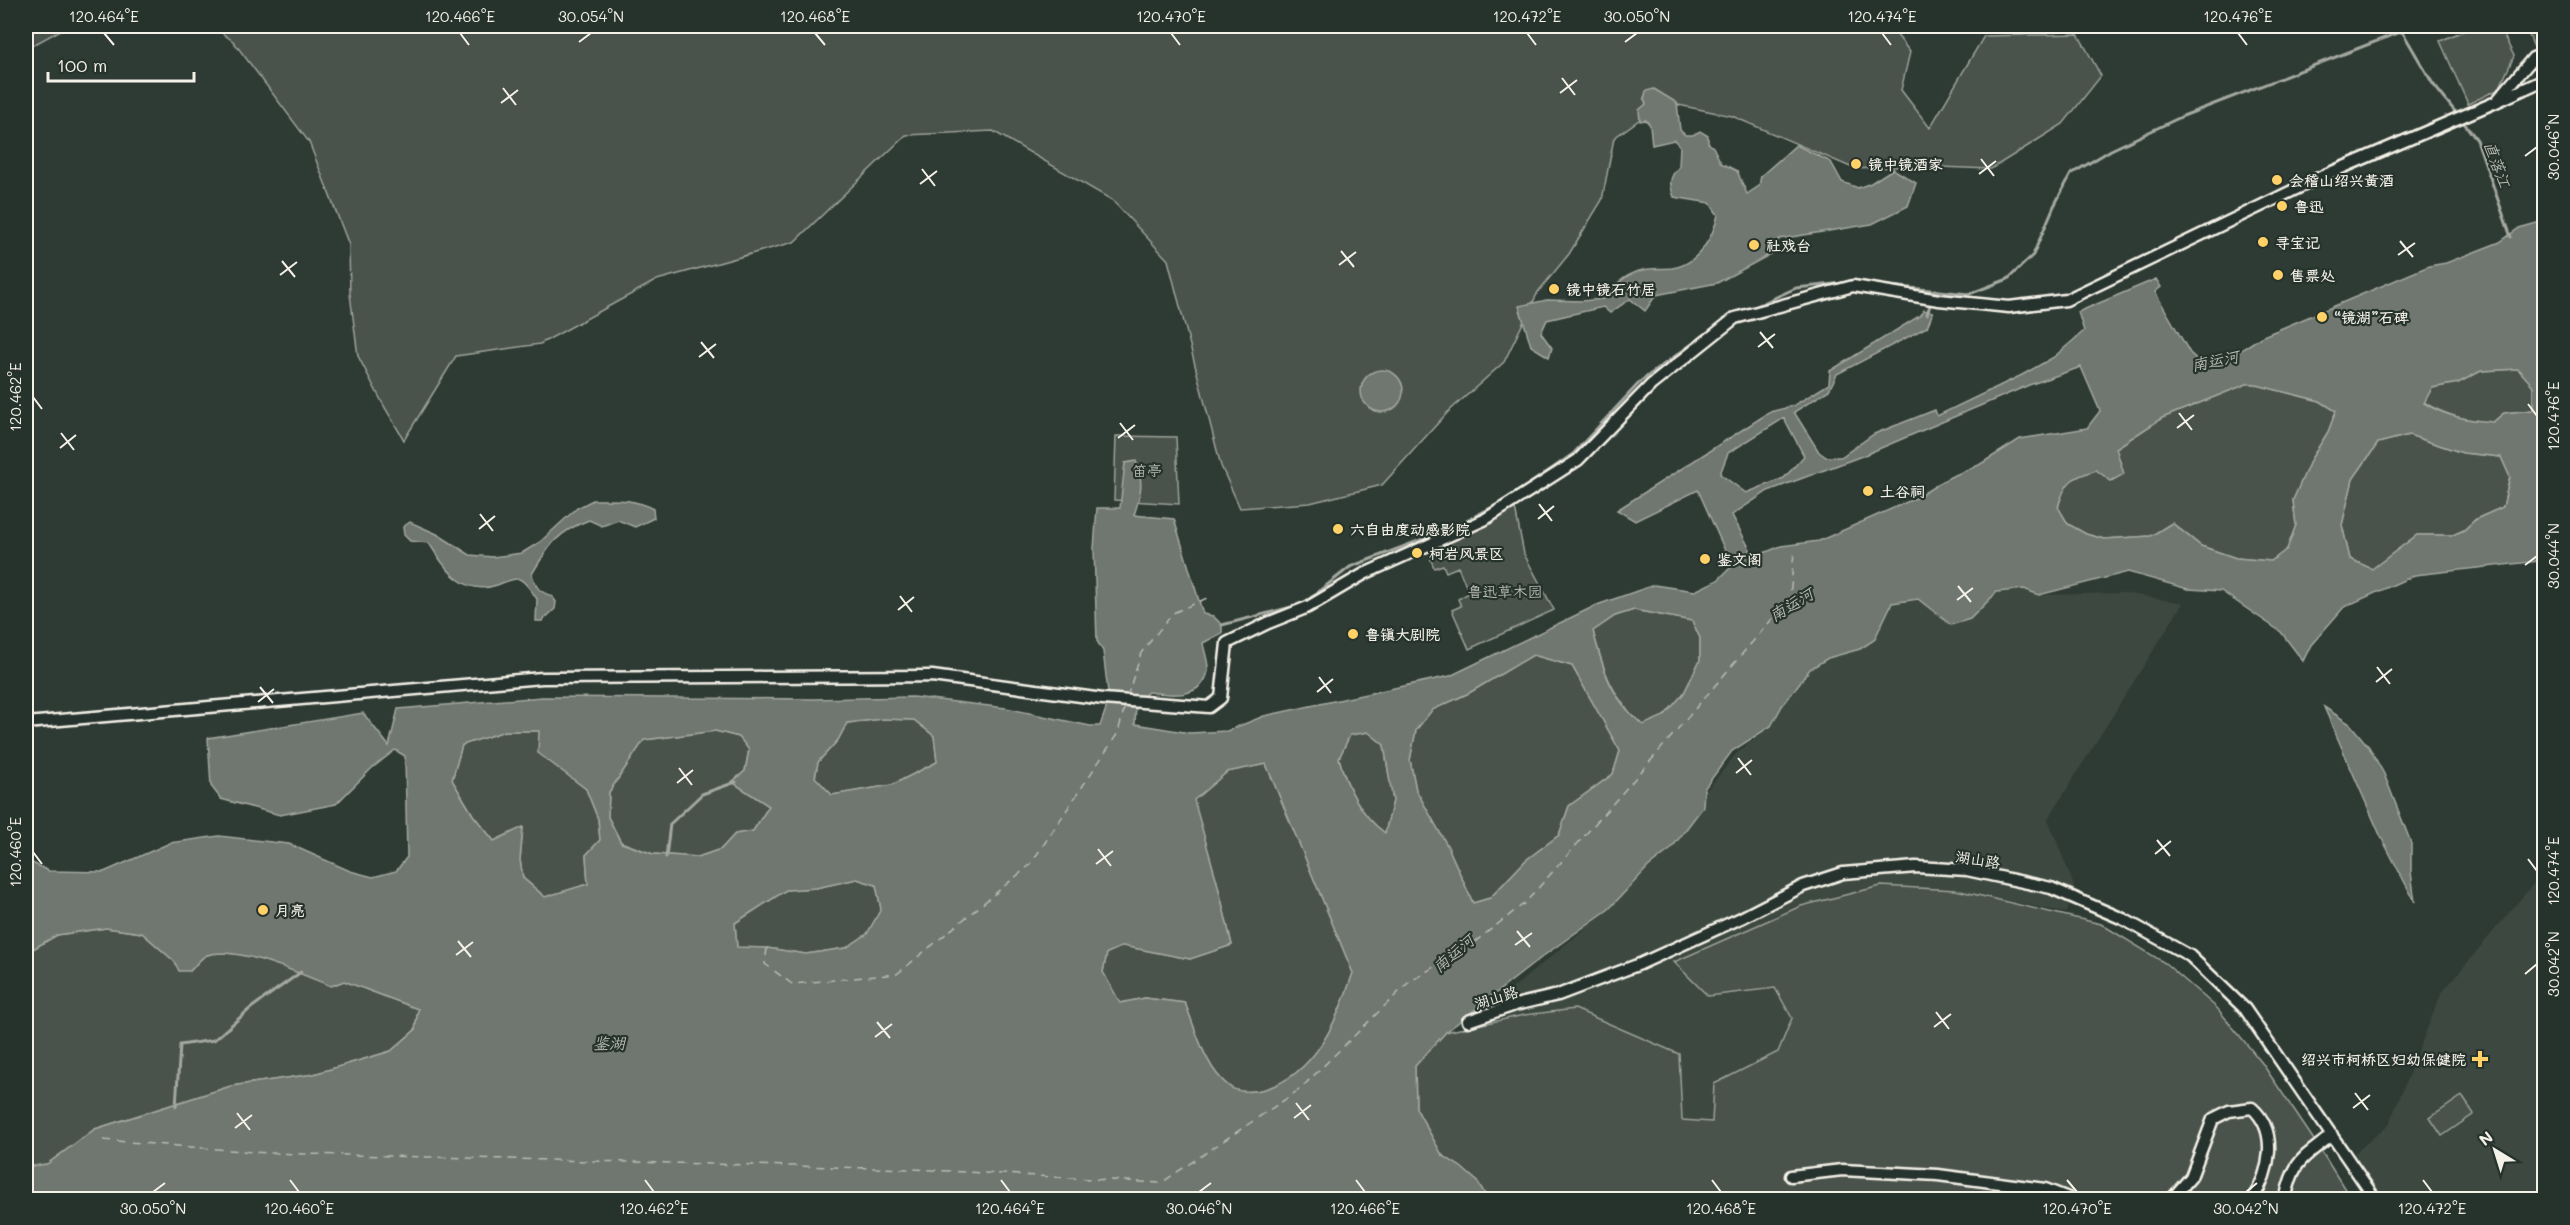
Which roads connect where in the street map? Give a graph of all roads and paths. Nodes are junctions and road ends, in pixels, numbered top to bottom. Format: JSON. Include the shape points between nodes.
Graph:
{"nodes":[{"id":1,"x":2544,"y":53,"type":"edge"},
{"id":2,"x":2544,"y":80,"type":"edge"},
{"id":3,"x":2496,"y":102,"type":"junction"},
{"id":4,"x":26,"y":723,"type":"edge"},
{"id":5,"x":1468,"y":1021,"type":"dead end"},
{"id":6,"x":2332,"y":1135,"type":"junction"},
{"id":7,"x":1791,"y":1176,"type":"dead end"},
{"id":8,"x":2073,"y":1200,"type":"edge"},
{"id":9,"x":2171,"y":1200,"type":"edge"},
{"id":10,"x":2252,"y":1200,"type":"edge"},
{"id":11,"x":2285,"y":1200,"type":"edge"},
{"id":12,"x":2376,"y":1200,"type":"edge"}],
"edges":[{"from":1,"to":3,"type":"street","via":[[2533,58]]},
{"from":2,"to":3,"type":"street"},
{"from":3,"to":4,"type":"street","via":[[2325,175],[2066,300],[2009,308],[1852,286],[1735,318],[1651,385],[1578,460],[1559,473],[1484,520],[1364,574],[1308,607],[1227,643],[1221,698],[1209,707],[1103,699],[932,676],[542,678]]},
{"from":5,"to":6,"type":"street","name":"湖山路","via":[[1558,996],[1640,964],[1803,886],[1843,873],[1916,867],[1967,870],[2051,888],[2123,919],[2190,956],[2245,1009]]},
{"from":6,"to":11,"type":"street","via":[[2297,1163]]},
{"from":6,"to":12,"type":"street","name":"湖山路"},
{"from":7,"to":8,"type":"street","via":[[1842,1170],[1938,1175],[2045,1189]]},
{"from":9,"to":10,"type":"street","via":[[2192,1177],[2213,1119],[2229,1111],[2252,1108],[2262,1117],[2271,1141],[2264,1182]]}]}
